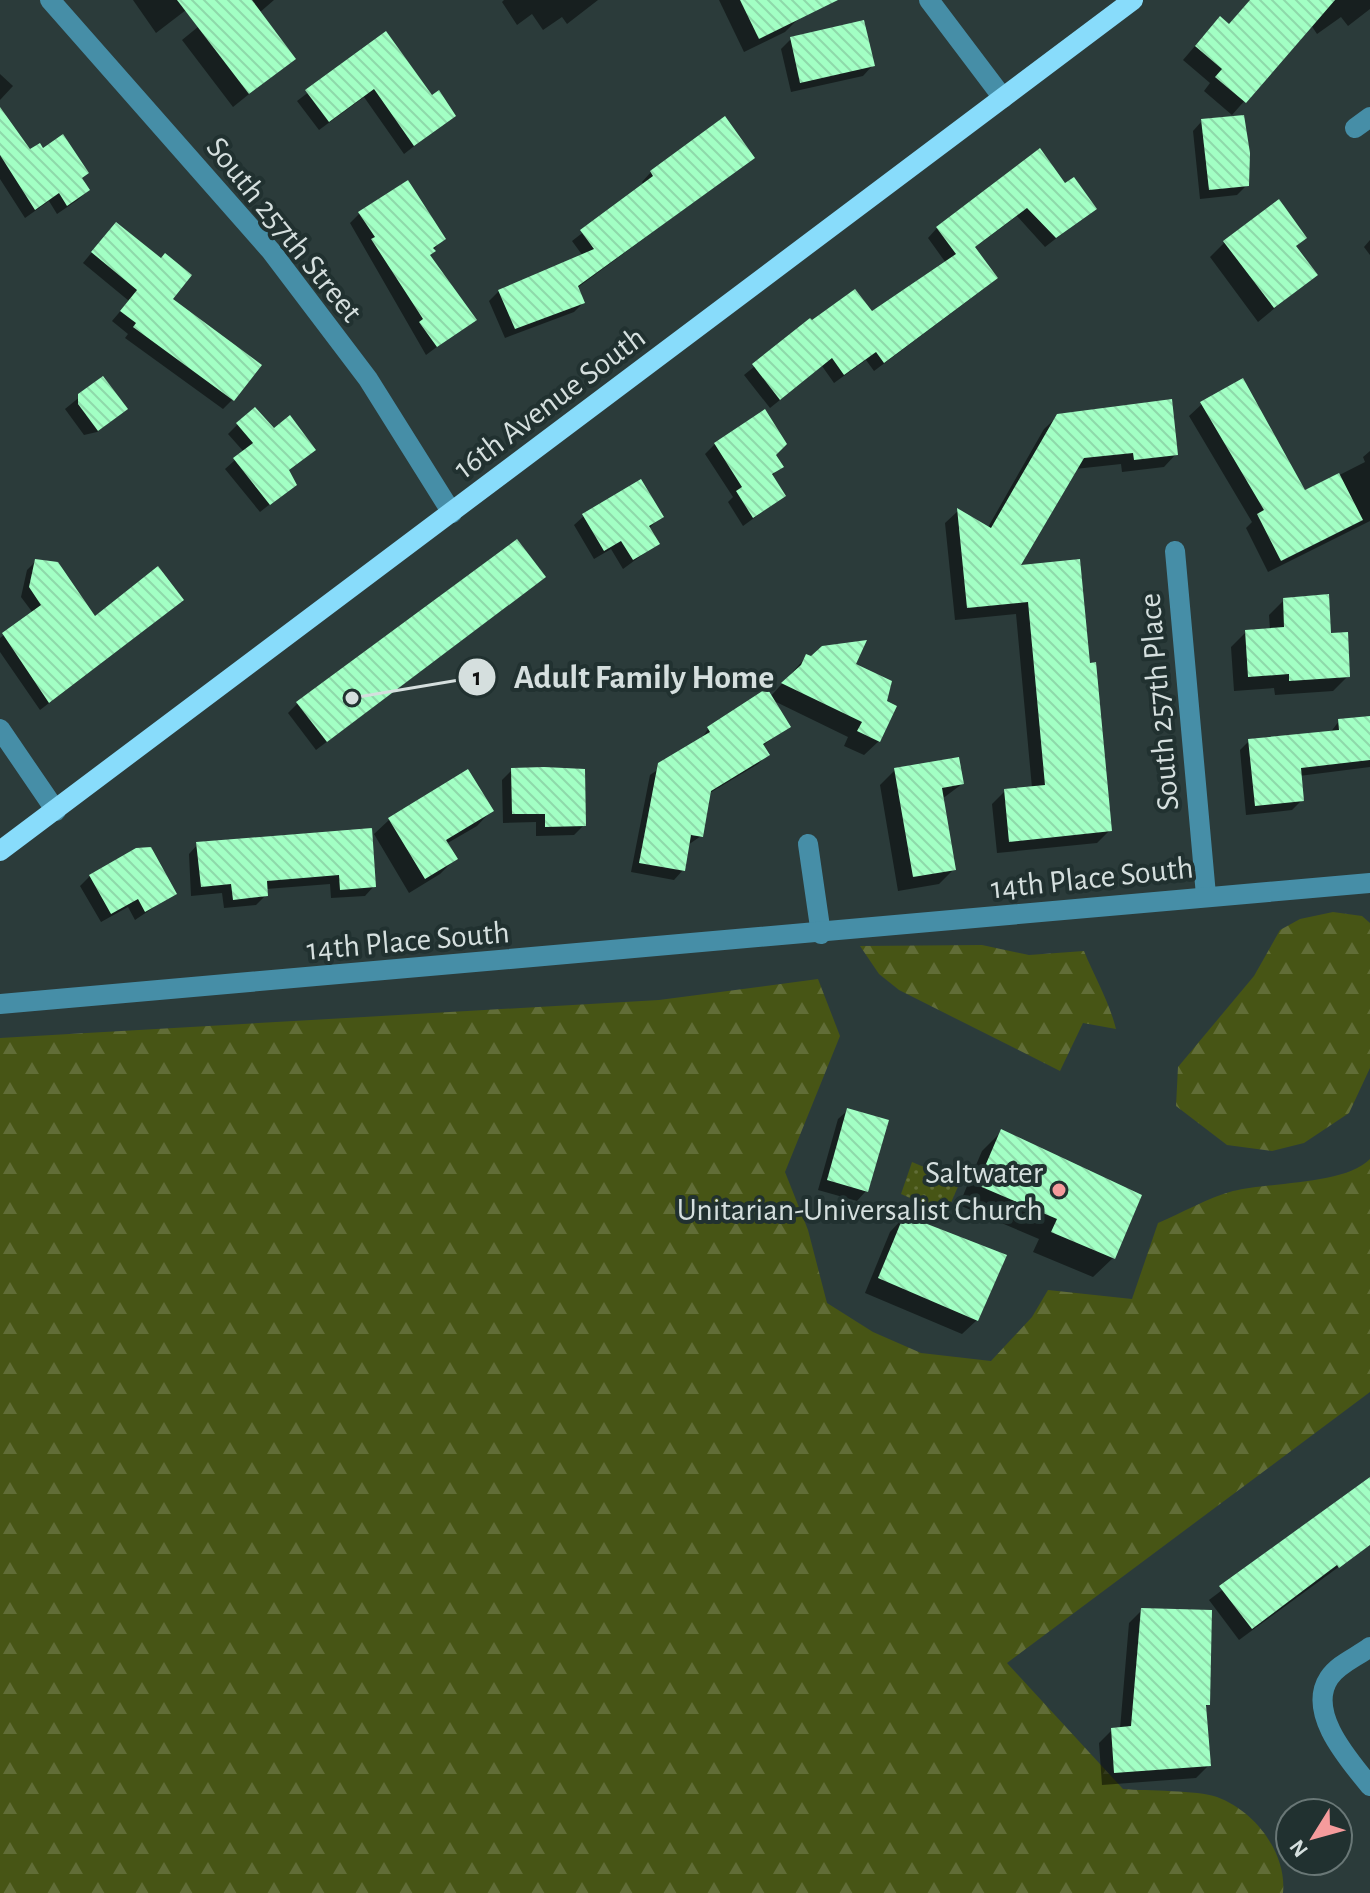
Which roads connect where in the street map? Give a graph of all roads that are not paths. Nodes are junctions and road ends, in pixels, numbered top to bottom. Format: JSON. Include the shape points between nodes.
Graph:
{"nodes":[{"id":1,"x":50,"y":0,"type":"edge"},
{"id":2,"x":929,"y":0,"type":"edge"},
{"id":3,"x":1133,"y":0,"type":"edge"},
{"id":4,"x":1003,"y":98,"type":"junction"},
{"id":5,"x":452,"y":513,"type":"junction"},
{"id":6,"x":1175,"y":551,"type":"dead end"},
{"id":7,"x":0,"y":729,"type":"edge"},
{"id":8,"x":56,"y":811,"type":"junction"},
{"id":9,"x":808,"y":844,"type":"dead end"},
{"id":10,"x":0,"y":851,"type":"edge"},
{"id":11,"x":1370,"y":883,"type":"edge"},
{"id":12,"x":1206,"y":895,"type":"junction"},
{"id":13,"x":821,"y":934,"type":"junction"},
{"id":14,"x":0,"y":1004,"type":"edge"},
{"id":15,"x":1370,"y":1647,"type":"edge"},
{"id":16,"x":1370,"y":1786,"type":"edge"}],
"edges":[{"from":1,"to":5,"type":"street","name":"South 257th Street","via":[[271,251],[368,379]]},
{"from":2,"to":4,"type":"street"},
{"from":3,"to":4,"type":"main road","name":"16th Avenue South"},
{"from":4,"to":5,"type":"main road","name":"16th Avenue South"},
{"from":5,"to":8,"type":"main road","name":"16th Avenue South"},
{"from":6,"to":12,"type":"street","name":"South 257th Place"},
{"from":7,"to":8,"type":"street"},
{"from":8,"to":10,"type":"main road","name":"16th Avenue South"},
{"from":9,"to":13,"type":"street"},
{"from":11,"to":12,"type":"street","name":"14th Place South"},
{"from":12,"to":13,"type":"street","name":"14th Place South"},
{"from":13,"to":14,"type":"street","name":"14th Place South"},
{"from":15,"to":16,"type":"street","via":[[1336,1670],[1324,1688],[1323,1701],[1333,1733]]}]}
